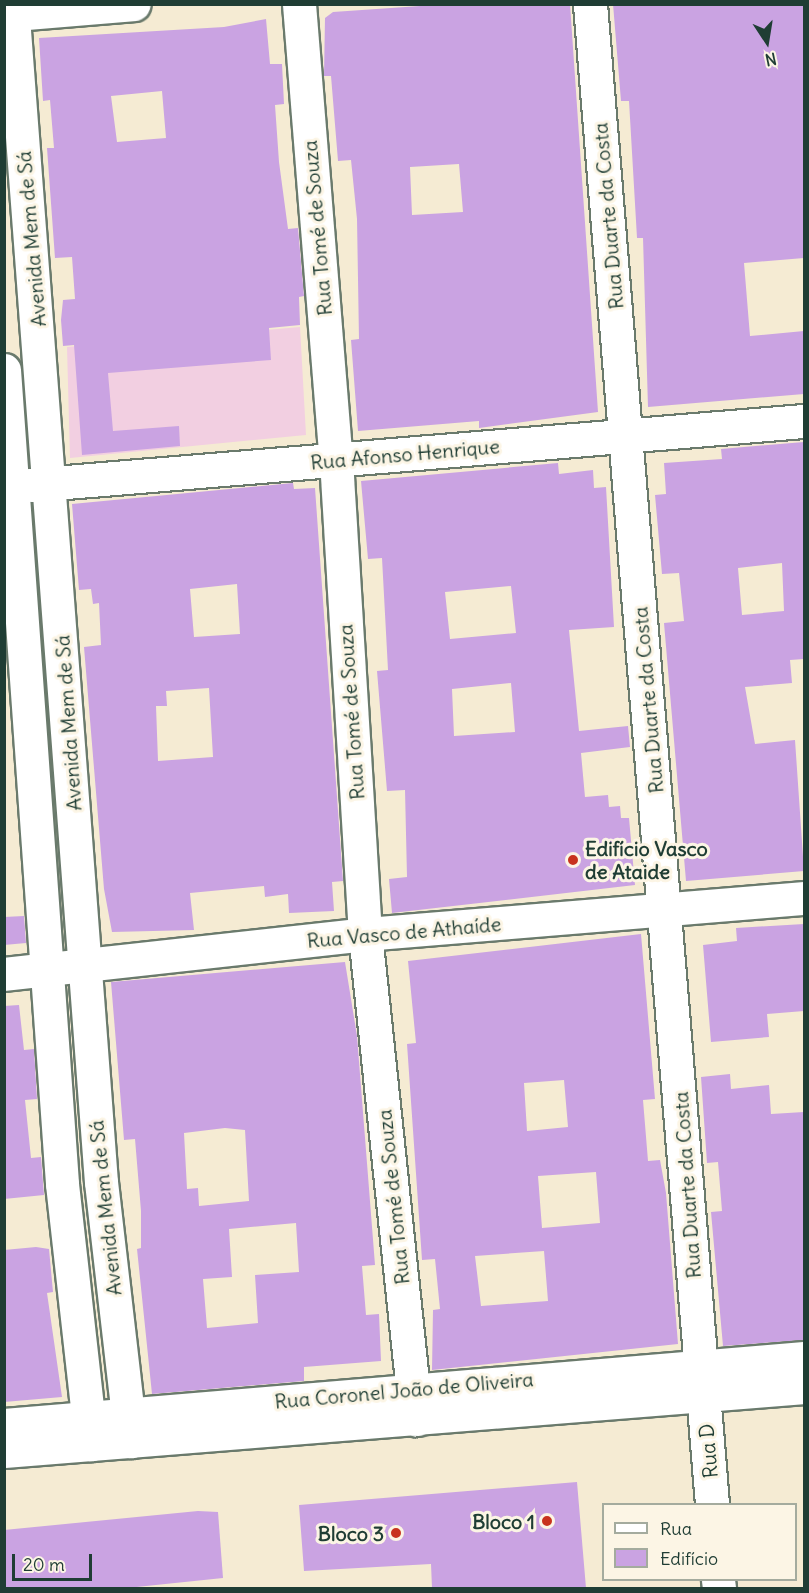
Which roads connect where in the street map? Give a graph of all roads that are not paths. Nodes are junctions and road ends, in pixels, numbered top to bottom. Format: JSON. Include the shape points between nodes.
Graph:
{"nodes":[{"id":1,"x":134,"y":4,"type":"edge"},
{"id":2,"x":298,"y":4,"type":"edge"},
{"id":3,"x":590,"y":4,"type":"edge"},
{"id":4,"x":10,"y":11,"type":"edge"},
{"id":5,"x":18,"y":248,"type":"edge"},
{"id":6,"x":4,"y":370,"type":"edge"},
{"id":7,"x":804,"y":421,"type":"edge"},
{"id":8,"x":625,"y":436,"type":"junction"},
{"id":9,"x":336,"y":460,"type":"junction"},
{"id":10,"x":51,"y":483,"type":"junction"},
{"id":11,"x":8,"y":487,"type":"edge"},
{"id":12,"x":67,"y":708,"type":"junction"},
{"id":13,"x":30,"y":711,"type":"junction"},
{"id":14,"x":804,"y":898,"type":"edge"},
{"id":15,"x":666,"y":910,"type":"junction"},
{"id":16,"x":365,"y":934,"type":"junction"},
{"id":17,"x":84,"y":967,"type":"junction"},
{"id":18,"x":49,"y":971,"type":"junction"},
{"id":19,"x":4,"y":974,"type":"edge"},
{"id":20,"x":101,"y":1182,"type":"junction"},
{"id":21,"x":62,"y":1184,"type":"junction"},
{"id":22,"x":804,"y":1358,"type":"edge"},
{"id":23,"x":703,"y":1382,"type":"junction"},
{"id":24,"x":804,"y":1388,"type":"edge"},
{"id":25,"x":414,"y":1404,"type":"junction"},
{"id":26,"x":4,"y":1425,"type":"edge"},
{"id":27,"x":130,"y":1428,"type":"junction"},
{"id":28,"x":90,"y":1431,"type":"junction"},
{"id":29,"x":4,"y":1451,"type":"edge"},
{"id":30,"x":712,"y":1503,"type":"edge"}],
"edges":[{"from":1,"to":4,"type":"street"},
{"from":2,"to":9,"type":"street","name":"Rua Tomé de Souza"},
{"from":3,"to":8,"type":"street","name":"Rua Duarte da Costa"},
{"from":4,"to":5,"type":"street","name":"Avenida Mem de Sá"},
{"from":5,"to":10,"type":"street","name":"Avenida Mem de Sá"},
{"from":6,"to":11,"type":"street","name":"Avenida Mem de Sá"},
{"from":7,"to":8,"type":"street","name":"Rua Afonso Henrique"},
{"from":8,"to":9,"type":"street","name":"Rua Afonso Henrique"},
{"from":8,"to":15,"type":"street","name":"Rua Duarte da Costa"},
{"from":9,"to":10,"type":"street","name":"Rua Afonso Henrique"},
{"from":9,"to":16,"type":"street","name":"Rua Tomé de Souza"},
{"from":10,"to":11,"type":"street","name":"Rua Afonso Henrique"},
{"from":10,"to":12,"type":"street","name":"Avenida Mem de Sá"},
{"from":11,"to":13,"type":"street","name":"Avenida Mem de Sá"},
{"from":12,"to":13,"type":"street"},
{"from":12,"to":17,"type":"street","name":"Avenida Mem de Sá"},
{"from":13,"to":18,"type":"street","name":"Avenida Mem de Sá"},
{"from":14,"to":15,"type":"street","name":"Rua Vasco de Athaíde"},
{"from":15,"to":16,"type":"street","name":"Rua Vasco de Athaíde"},
{"from":15,"to":23,"type":"street","name":"Rua Duarte da Costa"},
{"from":16,"to":17,"type":"street","name":"Rua Vasco de Athaíde"},
{"from":16,"to":25,"type":"street","name":"Rua Tomé de Souza"},
{"from":17,"to":18,"type":"street","name":"Rua Vasco de Athaíde"},
{"from":17,"to":20,"type":"street","name":"Avenida Mem de Sá"},
{"from":18,"to":19,"type":"street","name":"Rua Vasco de Athaíde"},
{"from":18,"to":21,"type":"street","name":"Avenida Mem de Sá"},
{"from":20,"to":21,"type":"street"},
{"from":20,"to":27,"type":"street","name":"Avenida Mem de Sá"},
{"from":21,"to":28,"type":"street","name":"Avenida Mem de Sá"},
{"from":22,"to":23,"type":"street","name":"Rua Coronel João de Oliveira"},
{"from":23,"to":24,"type":"street","name":"Rua Coronel João de Oliveira"},
{"from":23,"to":25,"type":"street","name":"Rua Coronel João de Oliveira"},
{"from":23,"to":30,"type":"street","name":"Rua D"},
{"from":25,"to":27,"type":"street","name":"Rua Coronel João de Oliveira"},
{"from":26,"to":28,"type":"street","name":"Rua Coronel João de Oliveira"},
{"from":27,"to":28,"type":"street","name":"Rua Coronel João de Oliveira"},
{"from":28,"to":29,"type":"street","name":"Rua Coronel João de Oliveira"}]}
